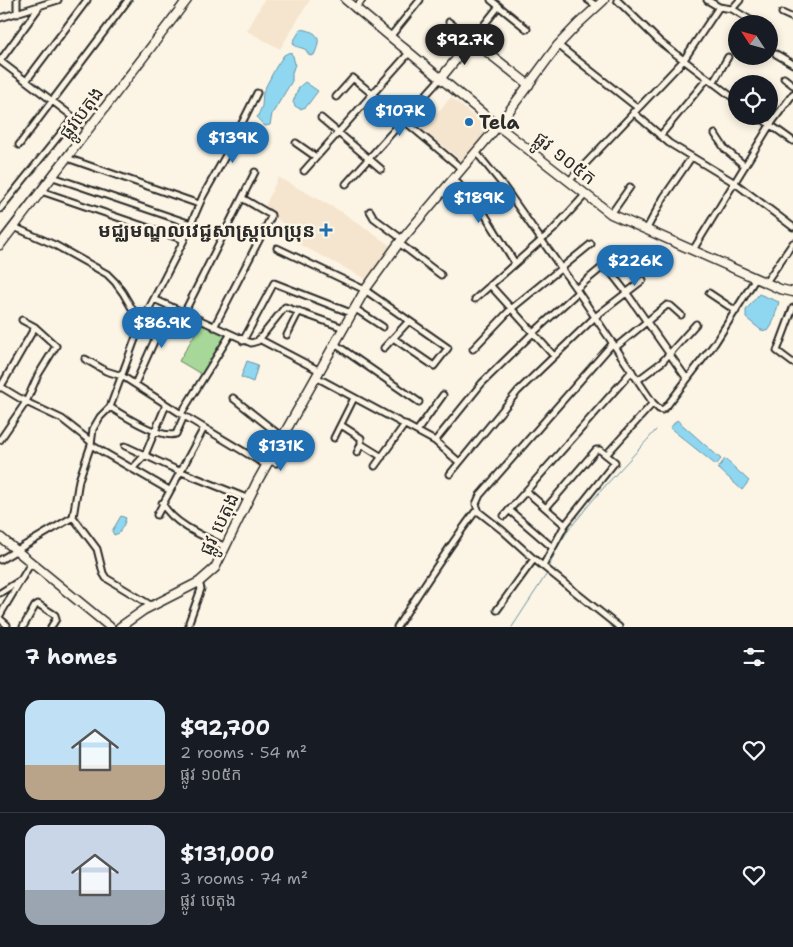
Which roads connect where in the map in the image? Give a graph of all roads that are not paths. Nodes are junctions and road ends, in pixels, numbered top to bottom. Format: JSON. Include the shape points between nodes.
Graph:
{"nodes":[{"id":1,"x":17,"y":0,"type":"edge"},
{"id":2,"x":58,"y":0,"type":"edge"},
{"id":3,"x":87,"y":0,"type":"edge"},
{"id":4,"x":128,"y":0,"type":"edge"},
{"id":5,"x":187,"y":0,"type":"edge"},
{"id":6,"x":346,"y":0,"type":"edge"},
{"id":7,"x":362,"y":0,"type":"edge"},
{"id":8,"x":420,"y":0,"type":"edge"},
{"id":9,"x":491,"y":0,"type":"edge"},
{"id":10,"x":588,"y":0,"type":"edge"},
{"id":11,"x":604,"y":0,"type":"edge"},
{"id":12,"x":616,"y":0,"type":"edge"},
{"id":13,"x":706,"y":0,"type":"edge"},
{"id":14,"x":740,"y":0,"type":"edge"},
{"id":15,"x":40,"y":6,"type":"junction"},
{"id":16,"x":499,"y":6,"type":"junction"},
{"id":17,"x":597,"y":6,"type":"junction"},
{"id":18,"x":719,"y":7,"type":"junction"},
{"id":19,"x":355,"y":9,"type":"junction"},
{"id":20,"x":732,"y":9,"type":"junction"},
{"id":21,"x":782,"y":13,"type":"dead end"},
{"id":22,"x":17,"y":14,"type":"junction"},
{"id":23,"x":742,"y":15,"type":"edge"},
{"id":24,"x":0,"y":18,"type":"edge"},
{"id":25,"x":793,"y":18,"type":"edge"},
{"id":26,"x":449,"y":22,"type":"dead end"},
{"id":27,"x":527,"y":28,"type":"dead end"},
{"id":28,"x":390,"y":37,"type":"junction"},
{"id":29,"x":472,"y":40,"type":"junction"},
{"id":30,"x":558,"y":46,"type":"junction"},
{"id":31,"x":409,"y":52,"type":"junction"},
{"id":32,"x":778,"y":55,"type":"edge"},
{"id":33,"x":728,"y":57,"type":"dead end"},
{"id":34,"x":683,"y":61,"type":"junction"},
{"id":35,"x":793,"y":64,"type":"edge"},
{"id":36,"x":440,"y":78,"type":"junction"},
{"id":37,"x":784,"y":78,"type":"dead end"},
{"id":38,"x":707,"y":79,"type":"junction"},
{"id":39,"x":26,"y":81,"type":"junction"},
{"id":40,"x":713,"y":83,"type":"junction"},
{"id":41,"x":529,"y":85,"type":"junction"},
{"id":42,"x":793,"y":85,"type":"edge"},
{"id":43,"x":257,"y":93,"type":"dead end"},
{"id":44,"x":373,"y":94,"type":"junction"},
{"id":45,"x":728,"y":94,"type":"edge"},
{"id":46,"x":793,"y":94,"type":"edge"},
{"id":47,"x":336,"y":97,"type":"dead end"},
{"id":48,"x":52,"y":101,"type":"junction"},
{"id":49,"x":635,"y":110,"type":"junction"},
{"id":50,"x":74,"y":118,"type":"junction"},
{"id":51,"x":321,"y":118,"type":"dead end"},
{"id":52,"x":402,"y":119,"type":"junction"},
{"id":53,"x":498,"y":126,"type":"junction"},
{"id":54,"x":770,"y":126,"type":"junction"},
{"id":55,"x":89,"y":129,"type":"junction"},
{"id":56,"x":338,"y":132,"type":"junction"},
{"id":57,"x":715,"y":134,"type":"dead end"},
{"id":58,"x":660,"y":136,"type":"junction"},
{"id":59,"x":793,"y":141,"type":"edge"},
{"id":60,"x":296,"y":142,"type":"dead end"},
{"id":61,"x":18,"y":144,"type":"dead end"},
{"id":62,"x":476,"y":152,"type":"junction"},
{"id":63,"x":316,"y":157,"type":"junction"},
{"id":64,"x":67,"y":158,"type":"junction"},
{"id":65,"x":368,"y":158,"type":"junction"},
{"id":66,"x":692,"y":158,"type":"junction"},
{"id":67,"x":745,"y":166,"type":"junction"},
{"id":68,"x":461,"y":168,"type":"junction"},
{"id":69,"x":381,"y":169,"type":"dead end"},
{"id":70,"x":304,"y":171,"type":"dead end"},
{"id":71,"x":255,"y":172,"type":"dead end"},
{"id":72,"x":52,"y":177,"type":"junction"},
{"id":73,"x":453,"y":178,"type":"junction"},
{"id":74,"x":569,"y":181,"type":"junction"},
{"id":75,"x":735,"y":182,"type":"junction"},
{"id":76,"x":346,"y":184,"type":"dead end"},
{"id":77,"x":630,"y":187,"type":"dead end"},
{"id":78,"x":41,"y":191,"type":"junction"},
{"id":79,"x":586,"y":194,"type":"junction"},
{"id":80,"x":242,"y":198,"type":"junction"},
{"id":81,"x":199,"y":204,"type":"junction"},
{"id":82,"x":0,"y":209,"type":"edge"},
{"id":83,"x":370,"y":210,"type":"dead end"},
{"id":84,"x":611,"y":214,"type":"junction"},
{"id":85,"x":191,"y":224,"type":"junction"},
{"id":86,"x":14,"y":227,"type":"junction"},
{"id":87,"x":793,"y":227,"type":"edge"},
{"id":88,"x":646,"y":230,"type":"junction"},
{"id":89,"x":184,"y":240,"type":"junction"},
{"id":90,"x":400,"y":241,"type":"junction"},
{"id":91,"x":541,"y":241,"type":"junction"},
{"id":92,"x":793,"y":243,"type":"edge"},
{"id":93,"x":591,"y":244,"type":"dead end"},
{"id":94,"x":0,"y":245,"type":"edge"},
{"id":95,"x":277,"y":248,"type":"dead end"},
{"id":96,"x":693,"y":250,"type":"junction"},
{"id":97,"x":617,"y":255,"type":"dead end"},
{"id":98,"x":515,"y":263,"type":"junction"},
{"id":99,"x":605,"y":265,"type":"junction"},
{"id":100,"x":561,"y":268,"type":"junction"},
{"id":101,"x":441,"y":275,"type":"dead end"},
{"id":102,"x":756,"y":278,"type":"junction"},
{"id":103,"x":642,"y":280,"type":"dead end"},
{"id":104,"x":766,"y":282,"type":"junction"},
{"id":105,"x":490,"y":285,"type":"junction"},
{"id":106,"x":365,"y":290,"type":"junction"},
{"id":107,"x":577,"y":290,"type":"junction"},
{"id":108,"x":626,"y":292,"type":"junction"},
{"id":109,"x":793,"y":292,"type":"edge"},
{"id":110,"x":709,"y":293,"type":"dead end"},
{"id":111,"x":154,"y":299,"type":"junction"},
{"id":112,"x":474,"y":299,"type":"dead end"},
{"id":113,"x":170,"y":306,"type":"junction"},
{"id":114,"x":793,"y":308,"type":"edge"},
{"id":115,"x":511,"y":309,"type":"junction"},
{"id":116,"x":353,"y":310,"type":"junction"},
{"id":117,"x":299,"y":311,"type":"junction"},
{"id":118,"x":736,"y":311,"type":"junction"},
{"id":119,"x":184,"y":313,"type":"junction"},
{"id":120,"x":681,"y":315,"type":"dead end"},
{"id":121,"x":595,"y":318,"type":"junction"},
{"id":122,"x":22,"y":320,"type":"dead end"},
{"id":123,"x":408,"y":322,"type":"junction"},
{"id":124,"x":646,"y":322,"type":"junction"},
{"id":125,"x":141,"y":324,"type":"junction"},
{"id":126,"x":696,"y":324,"type":"dead end"},
{"id":127,"x":35,"y":327,"type":"junction"},
{"id":128,"x":214,"y":327,"type":"junction"},
{"id":129,"x":383,"y":327,"type":"dead end"},
{"id":130,"x":344,"y":328,"type":"junction"},
{"id":131,"x":532,"y":334,"type":"junction"},
{"id":132,"x":230,"y":335,"type":"junction"},
{"id":133,"x":287,"y":335,"type":"dead end"},
{"id":134,"x":393,"y":338,"type":"junction"},
{"id":135,"x":260,"y":339,"type":"junction"},
{"id":136,"x":243,"y":340,"type":"junction"},
{"id":137,"x":335,"y":344,"type":"junction"},
{"id":138,"x":614,"y":345,"type":"junction"},
{"id":139,"x":384,"y":348,"type":"dead end"},
{"id":140,"x":473,"y":349,"type":"dead end"},
{"id":141,"x":669,"y":354,"type":"junction"},
{"id":142,"x":554,"y":356,"type":"junction"},
{"id":143,"x":85,"y":359,"type":"dead end"},
{"id":144,"x":793,"y":363,"type":"edge"},
{"id":145,"x":632,"y":371,"type":"junction"},
{"id":146,"x":318,"y":374,"type":"junction"},
{"id":147,"x":122,"y":376,"type":"junction"},
{"id":148,"x":688,"y":379,"type":"junction"},
{"id":149,"x":638,"y":380,"type":"junction"},
{"id":150,"x":135,"y":384,"type":"junction"},
{"id":151,"x":0,"y":387,"type":"edge"},
{"id":152,"x":443,"y":395,"type":"dead end"},
{"id":153,"x":233,"y":398,"type":"dead end"},
{"id":154,"x":354,"y":398,"type":"junction"},
{"id":155,"x":26,"y":402,"type":"junction"},
{"id":156,"x":419,"y":402,"type":"dead end"},
{"id":157,"x":653,"y":403,"type":"junction"},
{"id":158,"x":166,"y":405,"type":"junction"},
{"id":159,"x":110,"y":407,"type":"junction"},
{"id":160,"x":182,"y":415,"type":"junction"},
{"id":161,"x":404,"y":424,"type":"junction"},
{"id":162,"x":341,"y":425,"type":"junction"},
{"id":163,"x":204,"y":428,"type":"junction"},
{"id":164,"x":155,"y":431,"type":"junction"},
{"id":165,"x":416,"y":431,"type":"junction"},
{"id":166,"x":282,"y":436,"type":"junction"},
{"id":167,"x":334,"y":438,"type":"dead end"},
{"id":168,"x":0,"y":440,"type":"edge"},
{"id":169,"x":435,"y":441,"type":"junction"},
{"id":170,"x":91,"y":443,"type":"junction"},
{"id":171,"x":362,"y":444,"type":"junction"},
{"id":172,"x":125,"y":446,"type":"dead end"},
{"id":173,"x":286,"y":452,"type":"dead end"},
{"id":174,"x":357,"y":453,"type":"dead end"},
{"id":175,"x":145,"y":454,"type":"junction"},
{"id":176,"x":606,"y":455,"type":"junction"},
{"id":177,"x":382,"y":457,"type":"junction"},
{"id":178,"x":459,"y":462,"type":"junction"},
{"id":179,"x":267,"y":463,"type":"junction"},
{"id":180,"x":376,"y":466,"type":"dead end"},
{"id":181,"x":132,"y":469,"type":"junction"},
{"id":182,"x":179,"y":471,"type":"junction"},
{"id":183,"x":450,"y":474,"type":"dead end"},
{"id":184,"x":169,"y":490,"type":"junction"},
{"id":185,"x":526,"y":491,"type":"junction"},
{"id":186,"x":249,"y":499,"type":"junction"},
{"id":187,"x":162,"y":503,"type":"junction"},
{"id":188,"x":546,"y":508,"type":"junction"},
{"id":189,"x":509,"y":510,"type":"junction"},
{"id":190,"x":479,"y":512,"type":"junction"},
{"id":191,"x":156,"y":514,"type":"dead end"},
{"id":192,"x":504,"y":516,"type":"dead end"},
{"id":193,"x":73,"y":517,"type":"junction"},
{"id":194,"x":565,"y":525,"type":"junction"},
{"id":195,"x":0,"y":537,"type":"edge"},
{"id":196,"x":226,"y":546,"type":"junction"},
{"id":197,"x":552,"y":547,"type":"junction"},
{"id":198,"x":16,"y":550,"type":"junction"},
{"id":199,"x":534,"y":559,"type":"junction"},
{"id":200,"x":0,"y":560,"type":"edge"},
{"id":201,"x":32,"y":563,"type":"junction"},
{"id":202,"x":544,"y":567,"type":"junction"},
{"id":203,"x":21,"y":580,"type":"junction"},
{"id":204,"x":199,"y":582,"type":"junction"},
{"id":205,"x":0,"y":593,"type":"edge"},
{"id":206,"x":152,"y":606,"type":"junction"},
{"id":207,"x":497,"y":610,"type":"dead end"},
{"id":208,"x":0,"y":617,"type":"edge"},
{"id":209,"x":7,"y":625,"type":"dead end"},
{"id":210,"x":123,"y":626,"type":"edge"},
{"id":211,"x":23,"y":627,"type":"edge"},
{"id":212,"x":51,"y":627,"type":"edge"},
{"id":213,"x":110,"y":627,"type":"edge"},
{"id":214,"x":189,"y":627,"type":"edge"},
{"id":215,"x":397,"y":627,"type":"edge"},
{"id":216,"x":619,"y":627,"type":"edge"}],
"edges":[{"from":1,"to":22,"type":"street"},
{"from":2,"to":15,"type":"street"},
{"from":3,"to":39,"type":"street"},
{"from":4,"to":48,"type":"street"},
{"from":5,"to":55,"type":"street","name":"ផ្លូវបេតុង"},
{"from":6,"to":19,"type":"street","name":"ផ្លូវ ១០៥ក"},
{"from":7,"to":19,"type":"street"},
{"from":8,"to":28,"type":"street"},
{"from":9,"to":16,"type":"street"},
{"from":10,"to":17,"type":"street"},
{"from":11,"to":17,"type":"street","name":"ផ្លូវ បេតុង"},
{"from":12,"to":34,"type":"street"},
{"from":13,"to":18,"type":"street"},
{"from":14,"to":20,"type":"street"},
{"from":15,"to":22,"type":"street"},
{"from":15,"to":39,"type":"street","via":[[0,61]]},
{"from":16,"to":27,"type":"street"},
{"from":16,"to":29,"type":"street"},
{"from":17,"to":30,"type":"street","name":"ផ្លូវ បេតុង"},
{"from":18,"to":20,"type":"street"},
{"from":18,"to":34,"type":"street"},
{"from":19,"to":28,"type":"street","name":"ផ្លូវ ១០៥ក"},
{"from":20,"to":23,"type":"street"},
{"from":21,"to":25,"type":"street"},
{"from":22,"to":24,"type":"street"},
{"from":26,"to":29,"type":"street"},
{"from":28,"to":31,"type":"street","name":"ផ្លូវ ១០៥ក"},
{"from":29,"to":36,"type":"street"},
{"from":29,"to":41,"type":"street"},
{"from":30,"to":41,"type":"street","name":"ផ្លូវ បេតុង"},
{"from":30,"to":49,"type":"street"},
{"from":31,"to":36,"type":"street","name":"ផ្លូវ ១០៥ក"},
{"from":31,"to":44,"type":"street"},
{"from":32,"to":35,"type":"street"},
{"from":33,"to":40,"type":"street"},
{"from":34,"to":38,"type":"street"},
{"from":34,"to":49,"type":"street"},
{"from":36,"to":52,"type":"street"},
{"from":36,"to":53,"type":"street","name":"ផ្លូវ ១០៥ក"},
{"from":37,"to":42,"type":"street"},
{"from":38,"to":40,"type":"street"},
{"from":38,"to":58,"type":"street"},
{"from":39,"to":48,"type":"street"},
{"from":40,"to":45,"type":"street"},
{"from":41,"to":53,"type":"street","name":"ផ្លូវ បេតុង"},
{"from":43,"to":81,"type":"street"},
{"from":44,"to":47,"type":"street","via":[[353,78]]},
{"from":44,"to":52,"type":"street"},
{"from":44,"to":56,"type":"street"},
{"from":46,"to":54,"type":"street"},
{"from":48,"to":50,"type":"street"},
{"from":48,"to":61,"type":"street"},
{"from":49,"to":58,"type":"street"},
{"from":49,"to":74,"type":"street"},
{"from":50,"to":55,"type":"street"},
{"from":50,"to":82,"type":"street"},
{"from":51,"to":56,"type":"street"},
{"from":52,"to":65,"type":"street"},
{"from":52,"to":68,"type":"street"},
{"from":53,"to":62,"type":"street","name":"ផ្លូវ បេតុង"},
{"from":53,"to":74,"type":"street","name":"ផ្លូវ ១០៥ក"},
{"from":54,"to":59,"type":"street"},
{"from":54,"to":67,"type":"street"},
{"from":55,"to":64,"type":"street","name":"ផ្លូវបេតុង"},
{"from":56,"to":63,"type":"street"},
{"from":56,"to":65,"type":"street"},
{"from":57,"to":67,"type":"street","via":[[725,149]]},
{"from":58,"to":66,"type":"street"},
{"from":60,"to":63,"type":"street"},
{"from":62,"to":68,"type":"street","name":"ផ្លូវ បេតុង"},
{"from":62,"to":91,"type":"street"},
{"from":63,"to":70,"type":"street"},
{"from":64,"to":72,"type":"street","name":"ផ្លូវបេតុង"},
{"from":64,"to":81,"type":"street"},
{"from":65,"to":69,"type":"street"},
{"from":65,"to":76,"type":"street"},
{"from":66,"to":75,"type":"street"},
{"from":66,"to":88,"type":"street"},
{"from":67,"to":75,"type":"street"},
{"from":68,"to":73,"type":"street","name":"ផ្លូវ បេតុង"},
{"from":71,"to":80,"type":"street"},
{"from":72,"to":78,"type":"street","name":"ផ្លូវបេតុង"},
{"from":72,"to":85,"type":"street"},
{"from":73,"to":90,"type":"street","name":"ផ្លូវ បេតុង"},
{"from":73,"to":98,"type":"street","via":[[482,210]]},
{"from":74,"to":79,"type":"street","name":"ផ្លូវ ១០៥ក"},
{"from":75,"to":87,"type":"street"},
{"from":75,"to":96,"type":"street"},
{"from":77,"to":84,"type":"street"},
{"from":78,"to":86,"type":"street","name":"ផ្លូវបេតុង"},
{"from":78,"to":89,"type":"street"},
{"from":79,"to":84,"type":"street","name":"ផ្លូវ ១០៥ក"},
{"from":79,"to":91,"type":"street"},
{"from":80,"to":119,"type":"street"},
{"from":80,"to":128,"type":"street","via":[[272,217]]},
{"from":81,"to":85,"type":"street"},
{"from":83,"to":90,"type":"street","via":[[374,218]]},
{"from":84,"to":88,"type":"street","name":"ផ្លូវ ១០៥ក"},
{"from":85,"to":89,"type":"street"},
{"from":86,"to":94,"type":"street","name":"ផ្លូវបេតុង"},
{"from":86,"to":125,"type":"street","via":[[107,274],[123,293]]},
{"from":88,"to":96,"type":"street","name":"ផ្លូវ ១០៥ក"},
{"from":89,"to":111,"type":"street"},
{"from":90,"to":101,"type":"street"},
{"from":90,"to":106,"type":"street","name":"ផ្លូវ បេតុង"},
{"from":91,"to":98,"type":"street"},
{"from":91,"to":100,"type":"street"},
{"from":92,"to":104,"type":"street"},
{"from":93,"to":100,"type":"street"},
{"from":95,"to":106,"type":"street"},
{"from":96,"to":102,"type":"street","name":"ផ្លូវ ១០៥ក"},
{"from":97,"to":99,"type":"street"},
{"from":98,"to":105,"type":"street"},
{"from":99,"to":107,"type":"street"},
{"from":99,"to":108,"type":"street"},
{"from":100,"to":107,"type":"street"},
{"from":100,"to":115,"type":"street"},
{"from":102,"to":104,"type":"street","name":"ផ្លូវ ១០៥ក"},
{"from":102,"to":118,"type":"street"},
{"from":103,"to":108,"type":"street"},
{"from":104,"to":109,"type":"street","name":"ផ្លូវ ១០៥ក"},
{"from":105,"to":112,"type":"street"},
{"from":105,"to":115,"type":"street"},
{"from":106,"to":116,"type":"street","name":"ផ្លូវ បេតុង"},
{"from":106,"to":123,"type":"street"},
{"from":107,"to":121,"type":"street"},
{"from":107,"to":131,"type":"street"},
{"from":108,"to":121,"type":"street"},
{"from":108,"to":124,"type":"street"},
{"from":110,"to":118,"type":"street"},
{"from":111,"to":113,"type":"street"},
{"from":111,"to":125,"type":"street"},
{"from":113,"to":119,"type":"street"},
{"from":113,"to":150,"type":"street"},
{"from":114,"to":144,"type":"street","via":[[777,351]]},
{"from":115,"to":131,"type":"street"},
{"from":115,"to":140,"type":"street"},
{"from":116,"to":129,"type":"street"},
{"from":116,"to":130,"type":"street","name":"ផ្លូវ បេតុង"},
{"from":116,"to":136,"type":"street","via":[[274,283]]},
{"from":117,"to":130,"type":"street"},
{"from":117,"to":133,"type":"street"},
{"from":117,"to":135,"type":"street","via":[[284,307]]},
{"from":118,"to":148,"type":"street"},
{"from":119,"to":128,"type":"street"},
{"from":120,"to":124,"type":"street","via":[[667,305]]},
{"from":121,"to":138,"type":"street"},
{"from":121,"to":142,"type":"street"},
{"from":122,"to":127,"type":"street"},
{"from":123,"to":134,"type":"street"},
{"from":123,"to":134,"type":"street","via":[[448,348],[434,366]]},
{"from":124,"to":138,"type":"street"},
{"from":124,"to":141,"type":"street"},
{"from":125,"to":147,"type":"street"},
{"from":126,"to":141,"type":"street"},
{"from":127,"to":151,"type":"street"},
{"from":127,"to":155,"type":"street","via":[[56,346]]},
{"from":128,"to":132,"type":"street"},
{"from":130,"to":137,"type":"street","name":"ផ្លូវ បេតុង"},
{"from":131,"to":142,"type":"street"},
{"from":131,"to":169,"type":"street","via":[[482,383]]},
{"from":132,"to":136,"type":"street"},
{"from":132,"to":160,"type":"street"},
{"from":134,"to":139,"type":"street"},
{"from":135,"to":136,"type":"street","via":[[256,343]]},
{"from":135,"to":146,"type":"street"},
{"from":137,"to":146,"type":"street","name":"ផ្លូវ បេតុង"},
{"from":137,"to":156,"type":"street"},
{"from":138,"to":145,"type":"street"},
{"from":138,"to":190,"type":"street","via":[[480,495],[476,504]]},
{"from":141,"to":148,"type":"street"},
{"from":141,"to":149,"type":"street"},
{"from":142,"to":178,"type":"street","via":[[518,391]]},
{"from":143,"to":147,"type":"street"},
{"from":145,"to":149,"type":"street"},
{"from":145,"to":185,"type":"street"},
{"from":146,"to":154,"type":"street"},
{"from":146,"to":166,"type":"street","name":"ផ្លូវ បេតុង"},
{"from":147,"to":150,"type":"street"},
{"from":147,"to":159,"type":"street"},
{"from":148,"to":157,"type":"street","via":[[662,410]]},
{"from":149,"to":157,"type":"street"},
{"from":150,"to":158,"type":"street"},
{"from":151,"to":155,"type":"street"},
{"from":152,"to":165,"type":"street"},
{"from":153,"to":166,"type":"street"},
{"from":154,"to":161,"type":"street"},
{"from":154,"to":162,"type":"street"},
{"from":155,"to":168,"type":"street"},
{"from":155,"to":170,"type":"street","via":[[62,419]]},
{"from":157,"to":176,"type":"street"},
{"from":158,"to":160,"type":"street"},
{"from":158,"to":164,"type":"street"},
{"from":159,"to":164,"type":"street"},
{"from":159,"to":170,"type":"street","via":[[95,424]]},
{"from":160,"to":163,"type":"street"},
{"from":160,"to":164,"type":"street","via":[[176,434]]},
{"from":161,"to":165,"type":"street"},
{"from":161,"to":177,"type":"street"},
{"from":162,"to":167,"type":"street"},
{"from":162,"to":171,"type":"street","via":[[360,437]]},
{"from":163,"to":179,"type":"street"},
{"from":163,"to":182,"type":"street"},
{"from":164,"to":175,"type":"street"},
{"from":165,"to":169,"type":"street"},
{"from":166,"to":179,"type":"street","name":"ផ្លូវ បេតុង"},
{"from":169,"to":178,"type":"street"},
{"from":170,"to":181,"type":"street"},
{"from":170,"to":193,"type":"street","via":[[79,480]]},
{"from":171,"to":174,"type":"street"},
{"from":171,"to":177,"type":"street"},
{"from":172,"to":175,"type":"street"},
{"from":173,"to":179,"type":"street","via":[[276,463]]},
{"from":175,"to":181,"type":"street"},
{"from":175,"to":182,"type":"street"},
{"from":176,"to":188,"type":"street","via":[[595,451]]},
{"from":176,"to":194,"type":"street","via":[[615,462],[614,465]]},
{"from":177,"to":180,"type":"street"},
{"from":178,"to":183,"type":"street"},
{"from":179,"to":186,"type":"street","name":"ផ្លូវ បេតុង"},
{"from":181,"to":184,"type":"street"},
{"from":182,"to":184,"type":"street"},
{"from":182,"to":186,"type":"street"},
{"from":184,"to":187,"type":"street"},
{"from":185,"to":188,"type":"street"},
{"from":185,"to":189,"type":"street"},
{"from":186,"to":196,"type":"street","name":"ផ្លូវ បេតុង"},
{"from":187,"to":191,"type":"street"},
{"from":187,"to":196,"type":"street","via":[[184,524]]},
{"from":188,"to":194,"type":"street"},
{"from":189,"to":192,"type":"street"},
{"from":189,"to":197,"type":"street"},
{"from":190,"to":199,"type":"street"},
{"from":190,"to":215,"type":"street","via":[[475,512],[453,541]]},
{"from":193,"to":198,"type":"street"},
{"from":193,"to":206,"type":"street","via":[[97,550],[106,578]]},
{"from":194,"to":197,"type":"street"},
{"from":195,"to":198,"type":"street"},
{"from":196,"to":204,"type":"street","name":"ផ្លូវ បេតុង","via":[[215,568]]},
{"from":197,"to":202,"type":"street"},
{"from":198,"to":200,"type":"street"},
{"from":198,"to":201,"type":"street"},
{"from":199,"to":202,"type":"street"},
{"from":199,"to":207,"type":"street"},
{"from":201,"to":203,"type":"street"},
{"from":201,"to":213,"type":"street"},
{"from":202,"to":216,"type":"street"},
{"from":203,"to":205,"type":"street"},
{"from":203,"to":208,"type":"street"},
{"from":204,"to":206,"type":"street","name":"ផ្លូវ បេតុង"},
{"from":204,"to":214,"type":"street","via":[[201,589]]},
{"from":206,"to":210,"type":"street","name":"ផ្លូវ បេតុង"},
{"from":208,"to":209,"type":"street"},
{"from":211,"to":212,"type":"street","via":[[38,604],[55,615]]}]}
